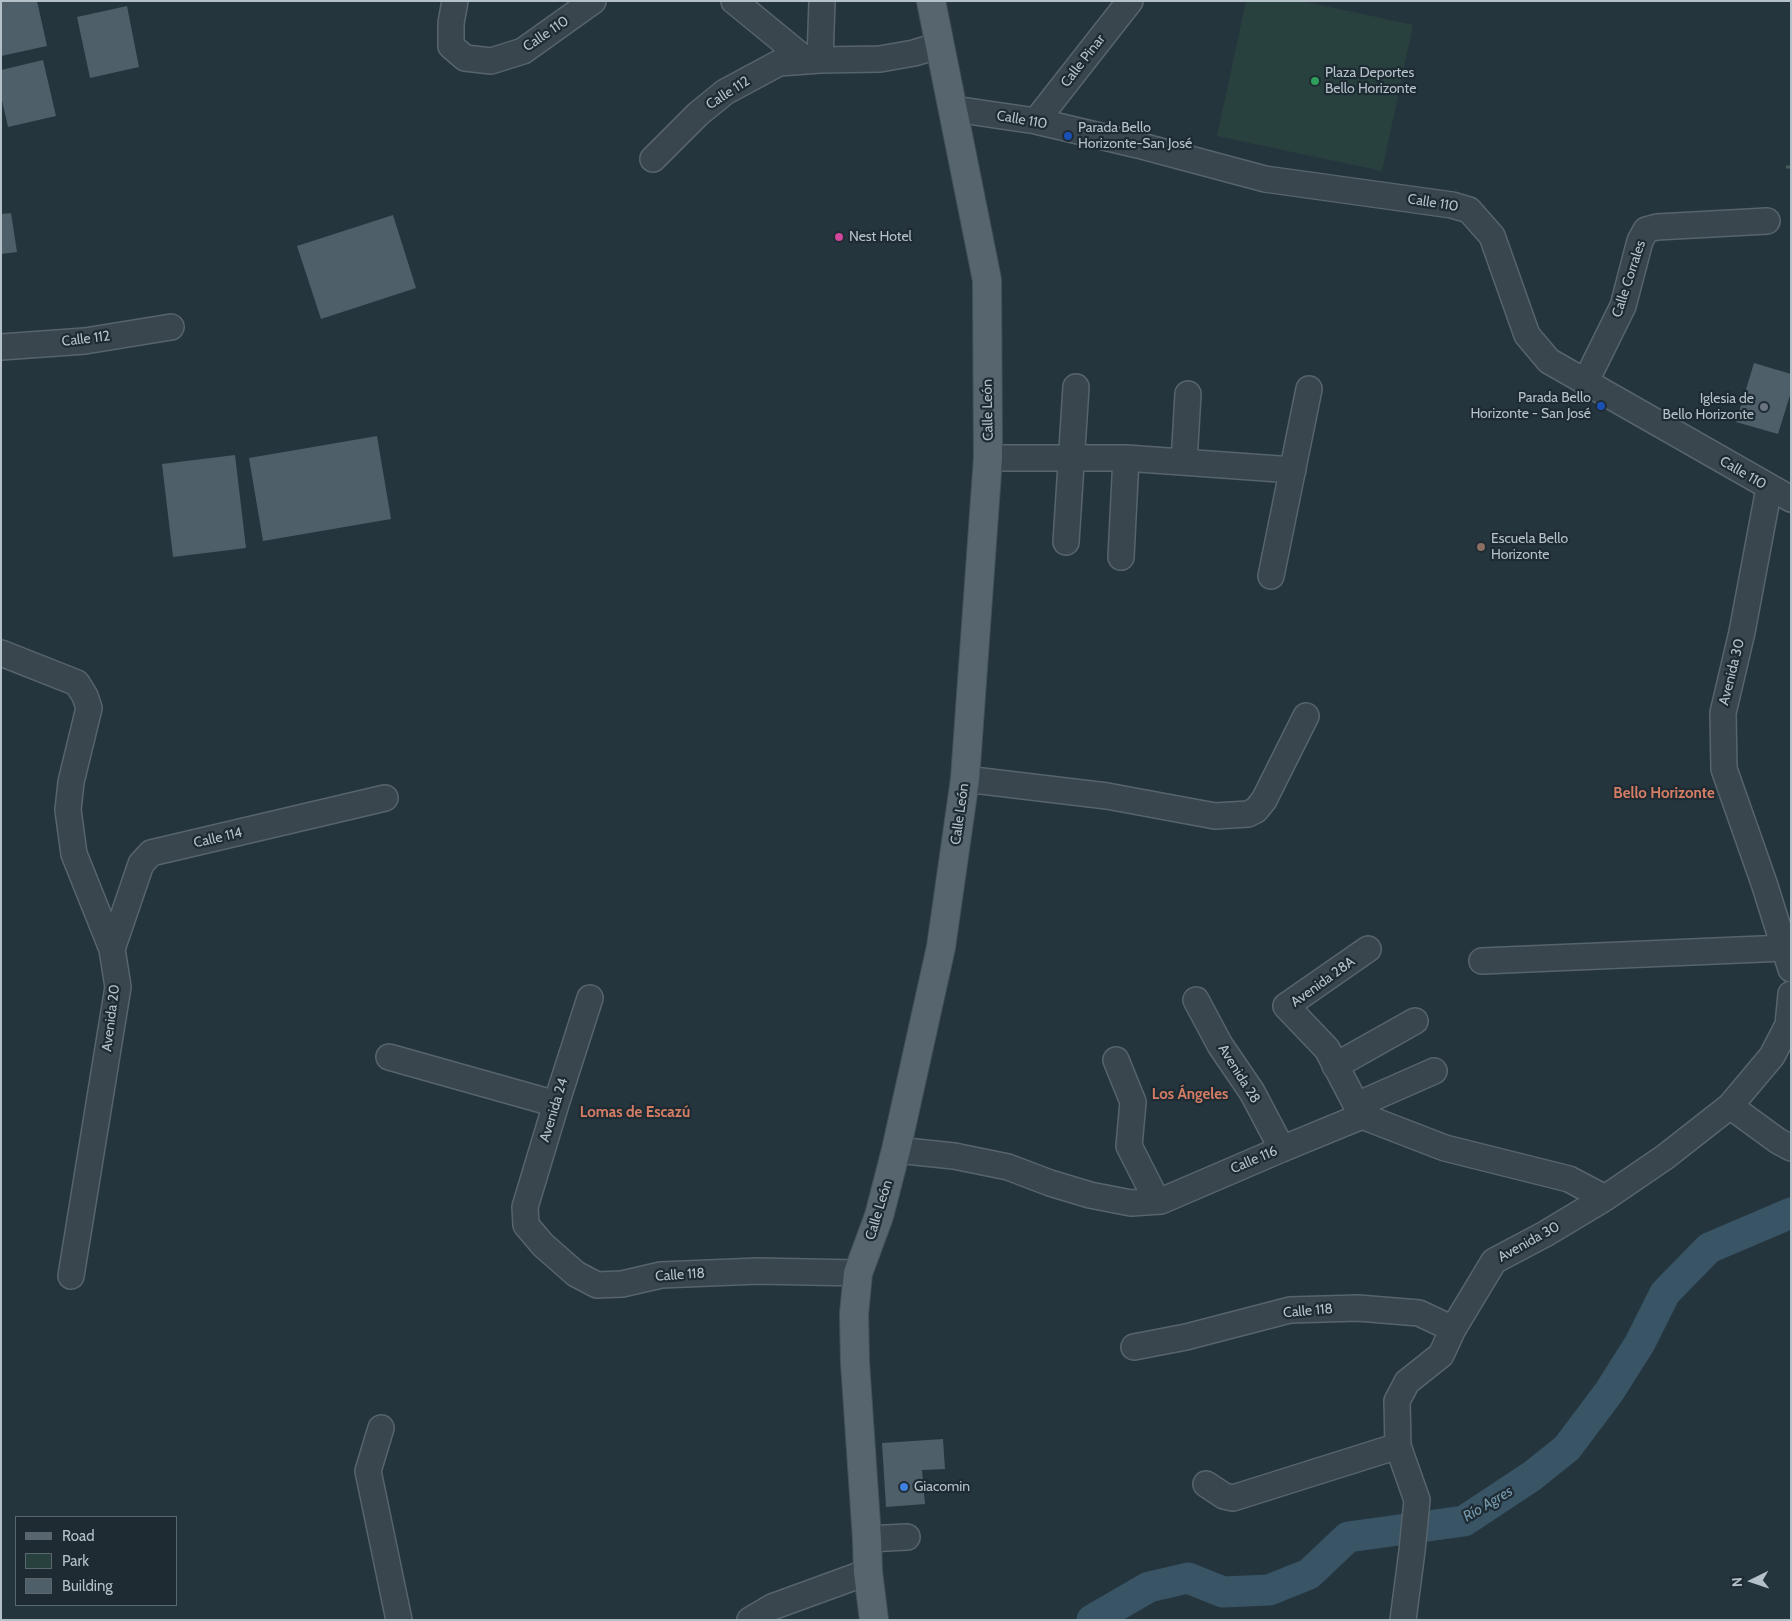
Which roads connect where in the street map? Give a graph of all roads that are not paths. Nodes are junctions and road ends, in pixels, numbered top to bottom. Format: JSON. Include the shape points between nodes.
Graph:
{"nodes":[{"id":1,"x":455,"y":1,"type":"edge"},
{"id":2,"x":593,"y":1,"type":"edge"},
{"id":3,"x":734,"y":1,"type":"edge"},
{"id":4,"x":822,"y":1,"type":"edge"},
{"id":5,"x":931,"y":1,"type":"edge"},
{"id":6,"x":1130,"y":1,"type":"edge"},
{"id":7,"x":940,"y":46,"type":"junction"},
{"id":8,"x":813,"y":60,"type":"junction"},
{"id":9,"x":954,"y":109,"type":"junction"},
{"id":10,"x":1036,"y":121,"type":"junction"},
{"id":11,"x":653,"y":158,"type":"dead end"},
{"id":12,"x":1767,"y":221,"type":"dead end"},
{"id":13,"x":171,"y":327,"type":"dead end"},
{"id":14,"x":1,"y":347,"type":"edge"},
{"id":15,"x":1585,"y":383,"type":"junction"},
{"id":16,"x":1076,"y":387,"type":"dead end"},
{"id":17,"x":1309,"y":389,"type":"dead end"},
{"id":18,"x":1188,"y":394,"type":"dead end"},
{"id":19,"x":988,"y":458,"type":"junction"},
{"id":20,"x":1126,"y":458,"type":"junction"},
{"id":21,"x":1071,"y":459,"type":"junction"},
{"id":22,"x":1184,"y":462,"type":"junction"},
{"id":23,"x":1293,"y":470,"type":"junction"},
{"id":24,"x":1769,"y":488,"type":"junction"},
{"id":25,"x":1791,"y":499,"type":"edge"},
{"id":26,"x":1066,"y":542,"type":"dead end"},
{"id":27,"x":1121,"y":557,"type":"dead end"},
{"id":28,"x":1271,"y":576,"type":"dead end"},
{"id":29,"x":1,"y":653,"type":"edge"},
{"id":30,"x":1306,"y":716,"type":"dead end"},
{"id":31,"x":964,"y":778,"type":"junction"},
{"id":32,"x":386,"y":798,"type":"dead end"},
{"id":33,"x":112,"y":948,"type":"junction"},
{"id":34,"x":1368,"y":949,"type":"dead end"},
{"id":35,"x":1788,"y":958,"type":"edge"},
{"id":36,"x":1482,"y":962,"type":"dead end"},
{"id":37,"x":1791,"y":994,"type":"edge"},
{"id":38,"x":590,"y":998,"type":"dead end"},
{"id":39,"x":1196,"y":1000,"type":"dead end"},
{"id":40,"x":1415,"y":1021,"type":"dead end"},
{"id":41,"x":1789,"y":1025,"type":"edge"},
{"id":42,"x":389,"y":1057,"type":"dead end"},
{"id":43,"x":1116,"y":1060,"type":"dead end"},
{"id":44,"x":1335,"y":1066,"type":"junction"},
{"id":45,"x":1434,"y":1071,"type":"dead end"},
{"id":46,"x":556,"y":1104,"type":"junction"},
{"id":47,"x":1730,"y":1106,"type":"junction"},
{"id":48,"x":1359,"y":1111,"type":"junction"},
{"id":49,"x":1791,"y":1148,"type":"edge"},
{"id":50,"x":1282,"y":1149,"type":"junction"},
{"id":51,"x":896,"y":1150,"type":"junction"},
{"id":52,"x":1605,"y":1198,"type":"junction"},
{"id":53,"x":1157,"y":1201,"type":"junction"},
{"id":54,"x":526,"y":1225,"type":"joint"},
{"id":55,"x":858,"y":1273,"type":"junction"},
{"id":56,"x":71,"y":1276,"type":"dead end"},
{"id":57,"x":1453,"y":1328,"type":"junction"},
{"id":58,"x":1134,"y":1347,"type":"dead end"},
{"id":59,"x":381,"y":1428,"type":"dead end"},
{"id":60,"x":1398,"y":1446,"type":"junction"},
{"id":61,"x":1206,"y":1484,"type":"dead end"},
{"id":62,"x":907,"y":1537,"type":"dead end"},
{"id":63,"x":867,"y":1539,"type":"junction"},
{"id":64,"x":868,"y":1572,"type":"junction"},
{"id":65,"x":874,"y":1616,"type":"edge"},
{"id":66,"x":399,"y":1620,"type":"edge"},
{"id":67,"x":750,"y":1620,"type":"edge"},
{"id":68,"x":1402,"y":1620,"type":"edge"}],
"edges":[{"from":1,"to":2,"type":"street","name":"Calle 110","via":[[451,46],[465,58],[491,61],[522,51]]},
{"from":3,"to":8,"type":"street"},
{"from":4,"to":8,"type":"street"},
{"from":5,"to":7,"type":"main road","name":"Calle León"},
{"from":6,"to":10,"type":"street","name":"Calle Pinar"},
{"from":7,"to":8,"type":"street","via":[[880,59]]},
{"from":7,"to":9,"type":"main road","name":"Calle León"},
{"from":8,"to":11,"type":"street","name":"Calle 112","via":[[779,63],[725,92]]},
{"from":9,"to":10,"type":"street","name":"Calle 110"},
{"from":9,"to":19,"type":"main road","name":"Calle León","via":[[987,280]]},
{"from":10,"to":15,"type":"street","name":"Calle 110","via":[[1265,179],[1469,210],[1492,236],[1528,335],[1549,361]]},
{"from":12,"to":15,"type":"street","name":"Calle Corrales","via":[[1646,230],[1640,241],[1623,306]]},
{"from":13,"to":14,"type":"street","name":"Calle 112","via":[[85,341]]},
{"from":15,"to":24,"type":"street","name":"Calle 110"},
{"from":16,"to":21,"type":"street"},
{"from":17,"to":23,"type":"street"},
{"from":18,"to":22,"type":"street"},
{"from":19,"to":21,"type":"street"},
{"from":19,"to":31,"type":"main road","name":"Calle León"},
{"from":20,"to":21,"type":"street"},
{"from":20,"to":22,"type":"street"},
{"from":20,"to":27,"type":"street"},
{"from":21,"to":26,"type":"street"},
{"from":22,"to":23,"type":"street"},
{"from":23,"to":28,"type":"street"},
{"from":24,"to":25,"type":"street","name":"Calle 110"},
{"from":24,"to":35,"type":"street","name":"Avenida 30","via":[[1742,632],[1722,713],[1724,769]]},
{"from":29,"to":33,"type":"street","name":"Avenida 20","via":[[77,683],[85,696],[89,708],[71,782],[68,810],[74,854]]},
{"from":30,"to":31,"type":"street","via":[[1264,800],[1248,814],[1215,816],[1108,796]]},
{"from":31,"to":51,"type":"main road","name":"Calle León","via":[[941,947]]},
{"from":32,"to":33,"type":"street","name":"Calle 114","via":[[151,853],[141,864]]},
{"from":33,"to":56,"type":"street","name":"Avenida 20","via":[[118,988]]},
{"from":34,"to":44,"type":"street","name":"Avenida 28A","via":[[1286,1006],[1327,1049]]},
{"from":35,"to":36,"type":"street"},
{"from":37,"to":41,"type":"street","name":"Avenida 30"},
{"from":38,"to":46,"type":"street","name":"Avenida 24"},
{"from":39,"to":50,"type":"street","name":"Avenida 28","via":[[1220,1045],[1252,1092]]},
{"from":40,"to":44,"type":"street"},
{"from":41,"to":47,"type":"street","name":"Avenida 30","via":[[1772,1056]]},
{"from":42,"to":46,"type":"street"},
{"from":43,"to":53,"type":"street","via":[[1133,1102],[1129,1146]]},
{"from":44,"to":48,"type":"street","name":"Avenida 28A"},
{"from":45,"to":48,"type":"street","name":"Calle 116"},
{"from":46,"to":54,"type":"street","name":"Avenida 24","via":[[526,1207]]},
{"from":47,"to":49,"type":"street"},
{"from":47,"to":52,"type":"street","name":"Avenida 30","via":[[1665,1157]]},
{"from":48,"to":50,"type":"street","name":"Calle 116"},
{"from":48,"to":52,"type":"street","via":[[1445,1148],[1569,1178]]},
{"from":50,"to":53,"type":"street","name":"Calle 116"},
{"from":51,"to":53,"type":"street","name":"Calle 116","via":[[954,1156],[1008,1167],[1090,1195],[1130,1203]]},
{"from":51,"to":55,"type":"main road","name":"Calle León","via":[[879,1216]]},
{"from":52,"to":57,"type":"street","name":"Avenida 30","via":[[1494,1261]]},
{"from":54,"to":55,"type":"street","name":"Calle 118","via":[[576,1274],[597,1285],[622,1284],[661,1275],[758,1271]]},
{"from":55,"to":63,"type":"main road","name":"Calle León","via":[[854,1362]]},
{"from":57,"to":58,"type":"street","name":"Calle 118","via":[[1419,1314],[1358,1308],[1290,1310]]},
{"from":57,"to":60,"type":"street","name":"Avenida 30","via":[[1441,1355],[1408,1382],[1397,1401]]},
{"from":59,"to":66,"type":"street","via":[[368,1471]]},
{"from":60,"to":61,"type":"street","via":[[1233,1498]]},
{"from":60,"to":68,"type":"street","name":"Avenida 30","via":[[1416,1500]]},
{"from":62,"to":63,"type":"street"},
{"from":63,"to":64,"type":"main road","name":"Calle León"},
{"from":64,"to":65,"type":"main road","name":"Calle León"},
{"from":64,"to":67,"type":"street","via":[[772,1607]]}]}
